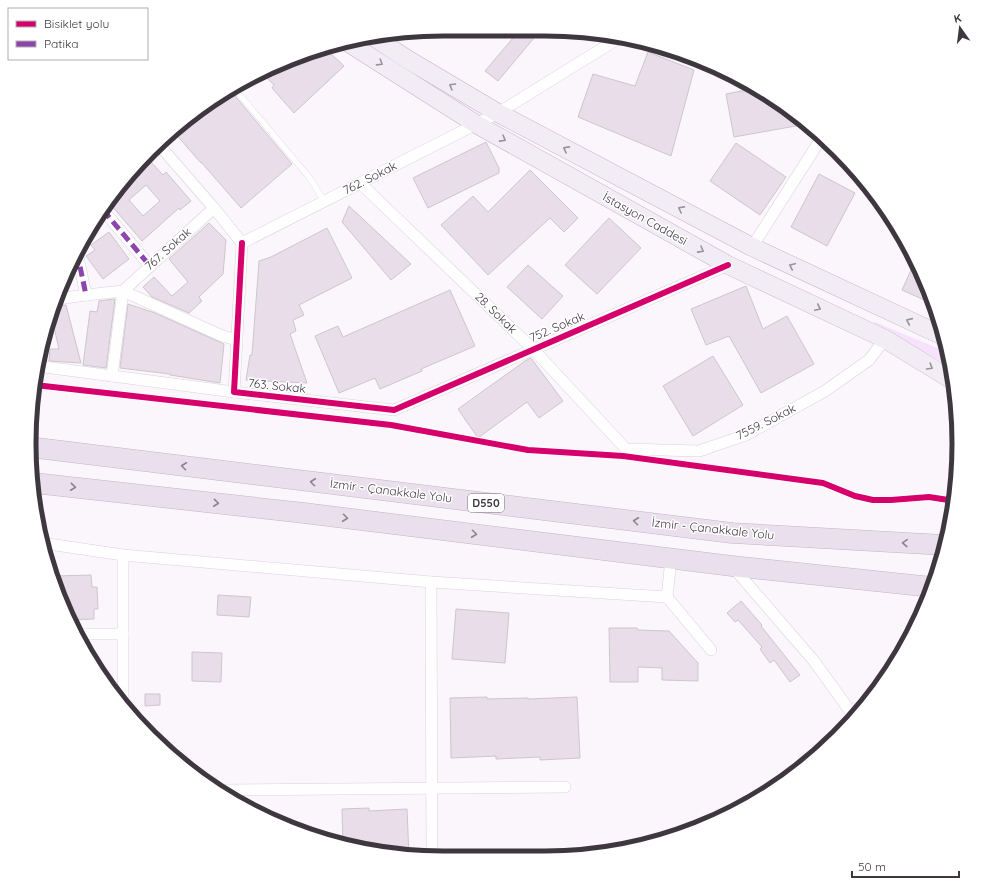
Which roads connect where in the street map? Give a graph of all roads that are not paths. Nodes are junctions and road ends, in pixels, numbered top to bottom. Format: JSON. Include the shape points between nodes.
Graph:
{"nodes":[{"id":1,"x":380,"y":41,"type":"edge"},
{"id":2,"x":613,"y":42,"type":"edge"},
{"id":3,"x":354,"y":46,"type":"edge"},
{"id":4,"x":238,"y":92,"type":"edge"},
{"id":5,"x":498,"y":113,"type":"junction"},
{"id":6,"x":476,"y":124,"type":"junction"},
{"id":7,"x":819,"y":142,"type":"edge"},
{"id":8,"x":162,"y":149,"type":"edge"},
{"id":9,"x":360,"y":183,"type":"junction"},
{"id":10,"x":324,"y":201,"type":"junction"},
{"id":11,"x":214,"y":208,"type":"junction"},
{"id":12,"x":107,"y":214,"type":"edge"},
{"id":13,"x":242,"y":243,"type":"junction"},
{"id":14,"x":752,"y":247,"type":"junction"},
{"id":15,"x":79,"y":261,"type":"edge"},
{"id":16,"x":728,"y":265,"type":"junction"},
{"id":17,"x":150,"y":266,"type":"junction"},
{"id":18,"x":123,"y":291,"type":"junction"},
{"id":19,"x":86,"y":294,"type":"junction"},
{"id":20,"x":63,"y":298,"type":"edge"},
{"id":21,"x":936,"y":333,"type":"edge"},
{"id":22,"x":885,"y":339,"type":"junction"},
{"id":23,"x":236,"y":340,"type":"junction"},
{"id":24,"x":533,"y":349,"type":"junction"},
{"id":25,"x":43,"y":367,"type":"edge"},
{"id":26,"x":112,"y":376,"type":"junction"},
{"id":27,"x":946,"y":377,"type":"edge"},
{"id":28,"x":234,"y":392,"type":"junction"},
{"id":29,"x":394,"y":410,"type":"joint"},
{"id":30,"x":36,"y":448,"type":"edge"},
{"id":31,"x":626,"y":449,"type":"joint"},
{"id":32,"x":38,"y":483,"type":"edge"},
{"id":33,"x":49,"y":544,"type":"edge"},
{"id":34,"x":939,"y":545,"type":"edge"},
{"id":35,"x":123,"y":555,"type":"junction"},
{"id":36,"x":671,"y":559,"type":"junction"},
{"id":37,"x":732,"y":566,"type":"junction"},
{"id":38,"x":431,"y":582,"type":"junction"},
{"id":39,"x":926,"y":586,"type":"edge"},
{"id":40,"x":667,"y":597,"type":"junction"},
{"id":41,"x":84,"y":634,"type":"edge"},
{"id":42,"x":123,"y":634,"type":"junction"},
{"id":43,"x":711,"y":650,"type":"dead end"},
{"id":44,"x":122,"y":694,"type":"edge"},
{"id":45,"x":851,"y":712,"type":"edge"},
{"id":46,"x":565,"y":787,"type":"dead end"},
{"id":47,"x":432,"y":788,"type":"junction"},
{"id":48,"x":230,"y":790,"type":"edge"},
{"id":49,"x":432,"y":851,"type":"edge"}],
"edges":[{"from":5,"to":1,"type":"main road","name":"İstasyon Caddesi","one_way":true},
{"from":2,"to":5,"type":"street","name":"762. Sokak"},
{"from":3,"to":6,"type":"main road","name":"İstasyon Caddesi","one_way":true},
{"from":4,"to":10,"type":"lane","via":[[309,177]]},
{"from":5,"to":6,"type":"street","name":"762. Sokak"},
{"from":14,"to":5,"type":"main road","name":"İstasyon Caddesi","one_way":true},
{"from":6,"to":9,"type":"street","name":"762. Sokak"},
{"from":6,"to":16,"type":"main road","name":"İstasyon Caddesi","one_way":true},
{"from":7,"to":14,"type":"street"},
{"from":8,"to":11,"type":"street"},
{"from":9,"to":10,"type":"street","name":"762. Sokak"},
{"from":9,"to":24,"type":"street","name":"28. Sokak"},
{"from":10,"to":13,"type":"street","name":"762. Sokak"},
{"from":11,"to":13,"type":"street"},
{"from":11,"to":17,"type":"street","name":"767. Sokak"},
{"from":12,"to":17,"type":"street"},
{"from":13,"to":23,"type":"street","name":"763. Sokak"},
{"from":21,"to":14,"type":"main road","name":"İstasyon Caddesi","one_way":true},
{"from":15,"to":19,"type":"street"},
{"from":16,"to":22,"type":"main road","name":"İstasyon Caddesi","one_way":true},
{"from":16,"to":24,"type":"street","name":"752. Sokak"},
{"from":17,"to":18,"type":"street","name":"767. Sokak"},
{"from":18,"to":19,"type":"street"},
{"from":18,"to":23,"type":"street"},
{"from":18,"to":26,"type":"street"},
{"from":19,"to":20,"type":"street"},
{"from":22,"to":27,"type":"main road","name":"İstasyon Caddesi","one_way":true},
{"from":22,"to":31,"type":"street","name":"7559. Sokak","via":[[869,360],[825,391],[746,435],[699,451]]},
{"from":23,"to":28,"type":"street","name":"763. Sokak"},
{"from":24,"to":29,"type":"street","name":"752. Sokak"},
{"from":24,"to":31,"type":"street","name":"28. Sokak"},
{"from":25,"to":26,"type":"street"},
{"from":26,"to":28,"type":"street"},
{"from":28,"to":29,"type":"street","name":"763. Sokak"},
{"from":34,"to":30,"type":"highway","name":"İzmir - Çanakkale Yolu","number":"D550","one_way":true,"via":[[732,533]]},
{"from":32,"to":36,"type":"highway","one_way":true,"via":[[304,513]]},
{"from":33,"to":35,"type":"street"},
{"from":35,"to":38,"type":"street"},
{"from":35,"to":42,"type":"street"},
{"from":36,"to":37,"type":"highway"},
{"from":36,"to":40,"type":"street"},
{"from":37,"to":39,"type":"highway"},
{"from":37,"to":45,"type":"street","via":[[814,661]]},
{"from":38,"to":40,"type":"street"},
{"from":38,"to":47,"type":"street"},
{"from":40,"to":43,"type":"street"},
{"from":41,"to":42,"type":"street"},
{"from":42,"to":44,"type":"street"},
{"from":46,"to":47,"type":"street"},
{"from":47,"to":48,"type":"street"},
{"from":47,"to":49,"type":"street"}]}
